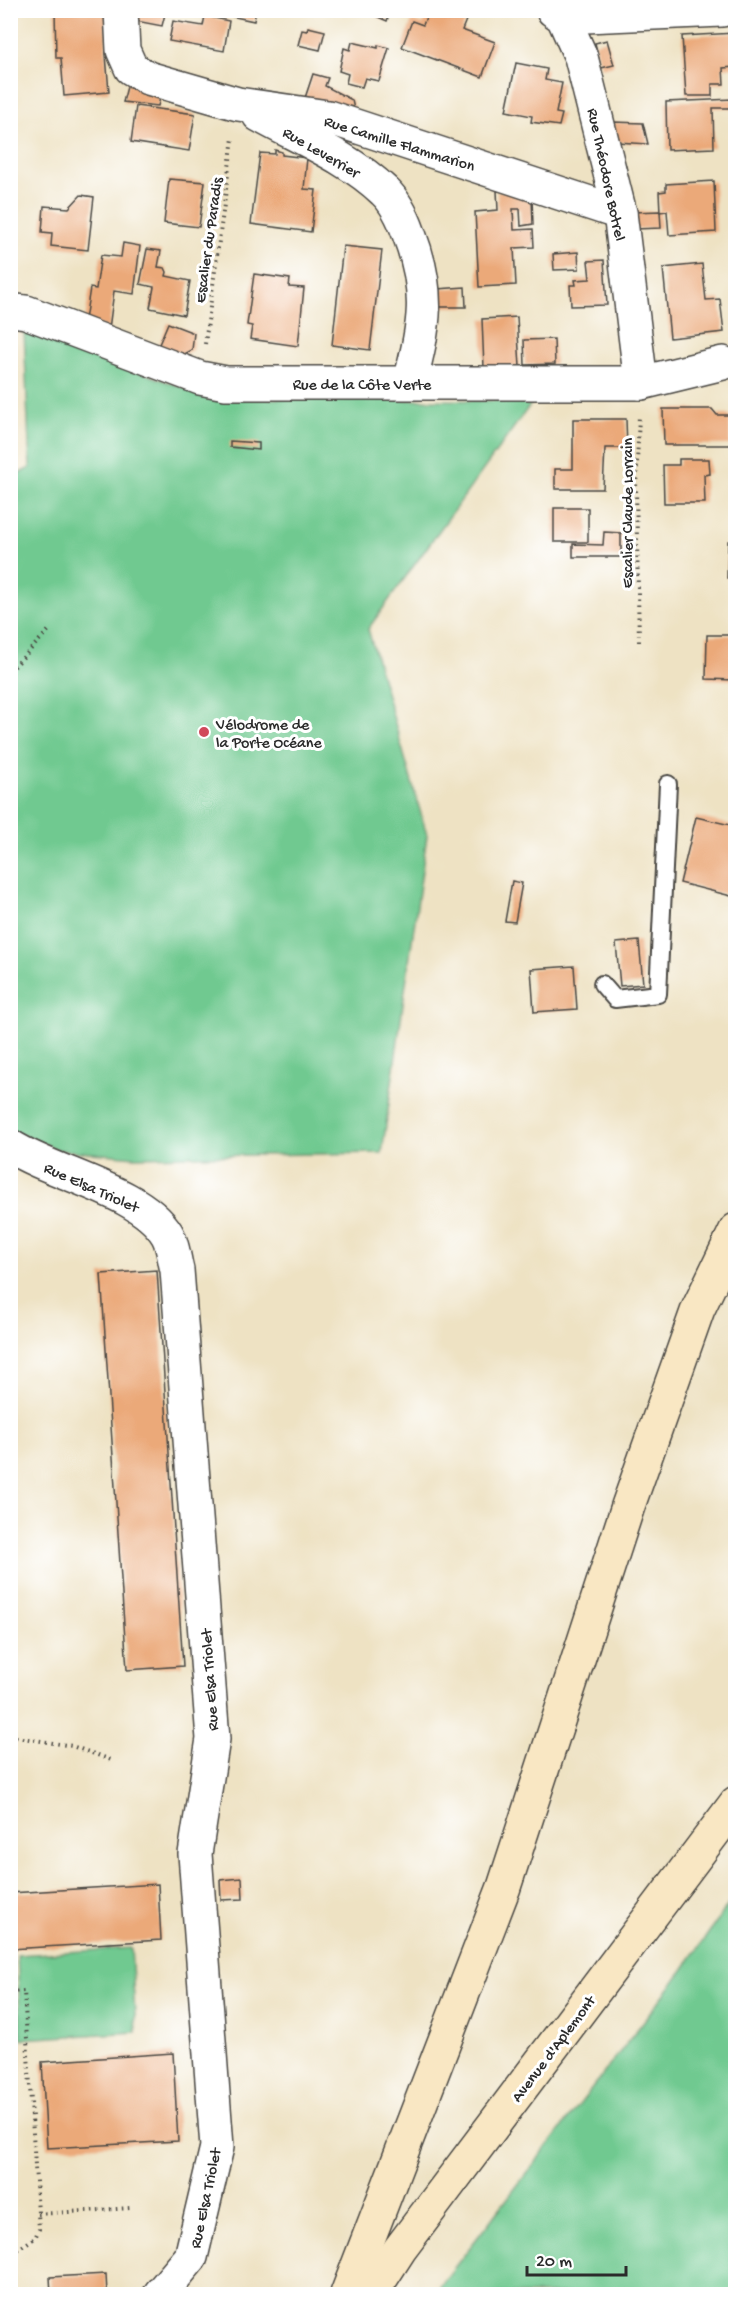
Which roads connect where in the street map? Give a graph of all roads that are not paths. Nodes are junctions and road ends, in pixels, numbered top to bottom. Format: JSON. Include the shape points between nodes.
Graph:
{"nodes":[{"id":1,"x":121,"y":10,"type":"edge"},
{"id":2,"x":722,"y":10,"type":"edge"},
{"id":3,"x":558,"y":14,"type":"edge"},
{"id":4,"x":238,"y":104,"type":"junction"},
{"id":5,"x":620,"y":213,"type":"junction"},
{"id":6,"x":10,"y":310,"type":"edge"},
{"id":7,"x":723,"y":363,"type":"dead end"},
{"id":8,"x":410,"y":382,"type":"junction"},
{"id":9,"x":641,"y":383,"type":"junction"},
{"id":10,"x":668,"y":784,"type":"dead end"},
{"id":11,"x":602,"y":984,"type":"dead end"},
{"id":12,"x":10,"y":1146,"type":"edge"},
{"id":13,"x":735,"y":1230,"type":"edge"},
{"id":14,"x":735,"y":1803,"type":"edge"},
{"id":15,"x":160,"y":2295,"type":"edge"},
{"id":16,"x":347,"y":2295,"type":"edge"},
{"id":17,"x":371,"y":2295,"type":"edge"}],
"edges":[{"from":1,"to":4,"type":"street","name":"Rue Camille Flammarion","via":[[123,50],[131,68],[148,78]]},
{"from":2,"to":3,"type":"street"},
{"from":3,"to":5,"type":"street","name":"Rue Théodore Botrel","via":[[581,57]]},
{"from":4,"to":5,"type":"street","name":"Rue Camille Flammarion","via":[[328,117]]},
{"from":4,"to":8,"type":"street","name":"Rue Leverrier","via":[[352,166],[386,192],[405,223],[425,291],[421,343]]},
{"from":5,"to":9,"type":"street","name":"Rue Théodore Botrel"},
{"from":6,"to":8,"type":"street","name":"Rue de la Côte Verte","via":[[26,312],[200,378],[226,383]]},
{"from":7,"to":9,"type":"street","name":"Rue de la Côte Verte"},
{"from":8,"to":9,"type":"street","name":"Rue de la Côte Verte"},
{"from":10,"to":11,"type":"lane","via":[[658,994],[615,999]]},
{"from":12,"to":15,"type":"street","name":"Rue Elsa Triolet","via":[[150,1213],[168,1235],[177,1270],[213,1739],[195,1854],[217,2147],[191,2257]]},
{"from":13,"to":16,"type":"street","via":[[698,1309],[628,1506],[504,1887]]},
{"from":14,"to":17,"type":"street","name":"Avenue d'Aplemont","via":[[400,2249]]}]}
